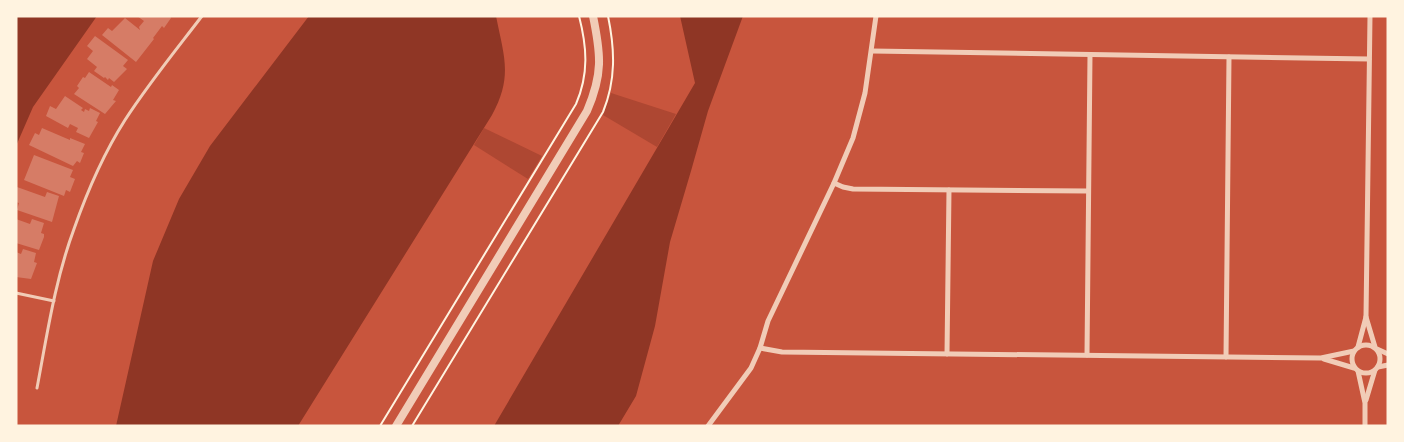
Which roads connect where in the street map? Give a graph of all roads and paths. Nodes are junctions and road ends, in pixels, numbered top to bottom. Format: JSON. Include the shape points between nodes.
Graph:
{"nodes":[{"id":1,"x":202,"y":16,"type":"edge"},
{"id":2,"x":579,"y":16,"type":"edge"},
{"id":3,"x":593,"y":16,"type":"edge"},
{"id":4,"x":876,"y":16,"type":"edge"},
{"id":5,"x":1370,"y":16,"type":"edge"},
{"id":6,"x":872,"y":52,"type":"junction"},
{"id":7,"x":1090,"y":55,"type":"junction"},
{"id":8,"x":1229,"y":57,"type":"junction"},
{"id":9,"x":1369,"y":59,"type":"junction"},
{"id":10,"x":834,"y":183,"type":"junction"},
{"id":11,"x":949,"y":190,"type":"junction"},
{"id":12,"x":1088,"y":191,"type":"junction"},
{"id":13,"x":16,"y":293,"type":"edge"},
{"id":14,"x":54,"y":300,"type":"junction"},
{"id":15,"x":1366,"y":317,"type":"junction"},
{"id":16,"x":760,"y":348,"type":"junction"},
{"id":17,"x":1376,"y":348,"type":"junction"},
{"id":18,"x":1356,"y":349,"type":"junction"},
{"id":19,"x":947,"y":354,"type":"junction"},
{"id":20,"x":1388,"y":354,"type":"edge"},
{"id":21,"x":1086,"y":355,"type":"junction"},
{"id":22,"x":1226,"y":357,"type":"junction"},
{"id":23,"x":1322,"y":358,"type":"junction"},
{"id":24,"x":1388,"y":365,"type":"edge"},
{"id":25,"x":1377,"y":368,"type":"junction"},
{"id":26,"x":1356,"y":369,"type":"junction"},
{"id":27,"x":37,"y":388,"type":"dead end"},
{"id":28,"x":1365,"y":403,"type":"junction"},
{"id":29,"x":380,"y":426,"type":"edge"},
{"id":30,"x":396,"y":426,"type":"edge"},
{"id":31,"x":708,"y":426,"type":"edge"},
{"id":32,"x":1365,"y":426,"type":"edge"}],
"edges":[{"from":1,"to":14,"type":"lane","via":[[159,71],[106,154],[73,231]]},
{"from":2,"to":29,"type":"path","via":[[587,60],[576,104]]},
{"from":3,"to":30,"type":"street","via":[[600,62],[598,85],[587,111]]},
{"from":4,"to":6,"type":"street"},
{"from":5,"to":9,"type":"street"},
{"from":6,"to":7,"type":"street"},
{"from":6,"to":10,"type":"street","via":[[862,109]]},
{"from":7,"to":8,"type":"street"},
{"from":7,"to":12,"type":"street"},
{"from":8,"to":9,"type":"street"},
{"from":8,"to":22,"type":"street"},
{"from":9,"to":15,"type":"street"},
{"from":10,"to":11,"type":"street","via":[[853,189]]},
{"from":10,"to":16,"type":"street","via":[[768,321]]},
{"from":11,"to":12,"type":"street"},
{"from":11,"to":19,"type":"street"},
{"from":12,"to":21,"type":"street"},
{"from":13,"to":14,"type":"lane"},
{"from":14,"to":27,"type":"lane"},
{"from":15,"to":17,"type":"street"},
{"from":15,"to":18,"type":"street"},
{"from":16,"to":19,"type":"street","via":[[782,352]]},
{"from":16,"to":31,"type":"street","via":[[751,368]]},
{"from":17,"to":18,"type":"street","via":[[1366,344]]},
{"from":17,"to":20,"type":"street"},
{"from":17,"to":25,"type":"street","via":[[1380,358]]},
{"from":18,"to":23,"type":"street"},
{"from":18,"to":26,"type":"street","via":[[1352,359]]},
{"from":19,"to":21,"type":"street"},
{"from":21,"to":22,"type":"street"},
{"from":22,"to":23,"type":"street"},
{"from":23,"to":26,"type":"street"},
{"from":24,"to":25,"type":"street"},
{"from":25,"to":26,"type":"street","via":[[1367,373]]},
{"from":25,"to":28,"type":"street"},
{"from":26,"to":28,"type":"street"},
{"from":28,"to":32,"type":"street"}]}
